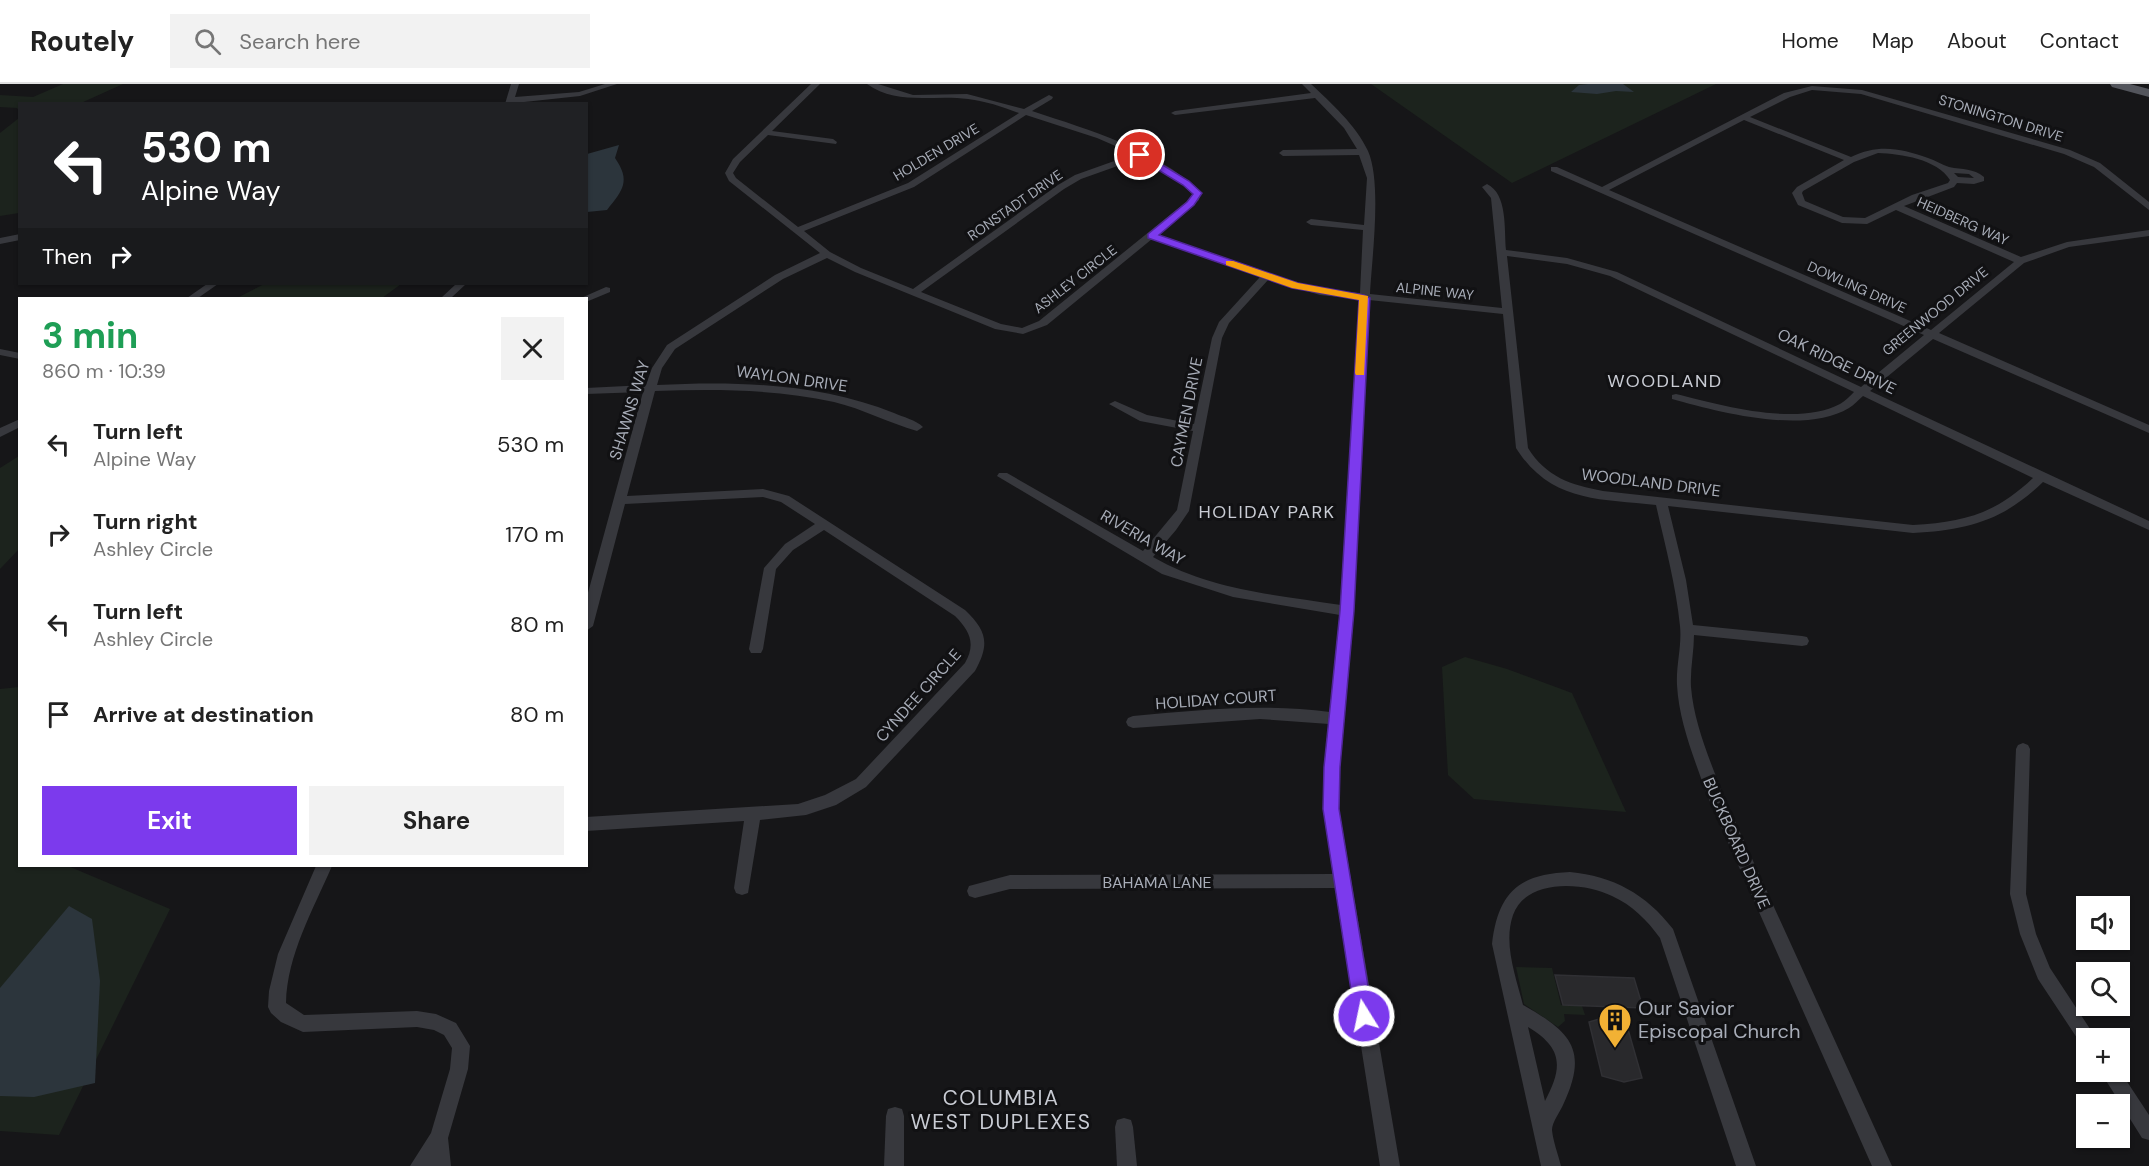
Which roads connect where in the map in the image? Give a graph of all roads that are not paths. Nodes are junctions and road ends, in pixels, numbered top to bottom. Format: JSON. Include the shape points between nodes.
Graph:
{"nodes":[{"id":1,"x":515,"y":84,"type":"edge"},
{"id":2,"x":613,"y":84,"type":"edge"},
{"id":3,"x":816,"y":84,"type":"edge"},
{"id":4,"x":871,"y":84,"type":"edge"},
{"id":5,"x":1306,"y":84,"type":"edge"},
{"id":6,"x":2116,"y":84,"type":"edge"},
{"id":7,"x":2149,"y":93,"type":"edge"},
{"id":8,"x":1317,"y":95,"type":"junction"},
{"id":9,"x":1049,"y":97,"type":"dead end"},
{"id":10,"x":509,"y":102,"type":"edge"},
{"id":11,"x":1027,"y":112,"type":"junction"},
{"id":12,"x":1175,"y":112,"type":"dead end"},
{"id":13,"x":1743,"y":117,"type":"junction"},
{"id":14,"x":765,"y":132,"type":"junction"},
{"id":15,"x":833,"y":142,"type":"dead end"},
{"id":16,"x":1364,"y":152,"type":"junction"},
{"id":17,"x":1283,"y":153,"type":"dead end"},
{"id":18,"x":1140,"y":155,"type":"junction"},
{"id":19,"x":1851,"y":160,"type":"junction"},
{"id":20,"x":1554,"y":168,"type":"dead end"},
{"id":21,"x":1947,"y":169,"type":"junction"},
{"id":22,"x":1955,"y":180,"type":"junction"},
{"id":23,"x":1487,"y":187,"type":"dead end"},
{"id":24,"x":1602,"y":190,"type":"junction"},
{"id":25,"x":1895,"y":206,"type":"junction"},
{"id":26,"x":2149,"y":207,"type":"edge"},
{"id":27,"x":1311,"y":222,"type":"dead end"},
{"id":28,"x":1368,"y":228,"type":"junction"},
{"id":29,"x":796,"y":231,"type":"junction"},
{"id":30,"x":2149,"y":233,"type":"edge"},
{"id":31,"x":1152,"y":236,"type":"junction"},
{"id":32,"x":18,"y":237,"type":"edge"},
{"id":33,"x":0,"y":241,"type":"edge"},
{"id":34,"x":1503,"y":253,"type":"junction"},
{"id":35,"x":827,"y":254,"type":"junction"},
{"id":36,"x":2021,"y":261,"type":"junction"},
{"id":37,"x":1266,"y":276,"type":"junction"},
{"id":38,"x":212,"y":285,"type":"edge"},
{"id":39,"x":460,"y":285,"type":"edge"},
{"id":40,"x":606,"y":290,"type":"dead end"},
{"id":41,"x":913,"y":293,"type":"junction"},
{"id":42,"x":194,"y":297,"type":"edge"},
{"id":43,"x":447,"y":297,"type":"edge"},
{"id":44,"x":588,"y":298,"type":"edge"},
{"id":45,"x":1364,"y":298,"type":"junction"},
{"id":46,"x":1509,"y":312,"type":"junction"},
{"id":47,"x":1931,"y":334,"type":"junction"},
{"id":48,"x":0,"y":352,"type":"edge"},
{"id":49,"x":18,"y":356,"type":"edge"},
{"id":50,"x":650,"y":388,"type":"junction"},
{"id":51,"x":588,"y":391,"type":"edge"},
{"id":52,"x":1862,"y":391,"type":"junction"},
{"id":53,"x":1676,"y":397,"type":"dead end"},
{"id":54,"x":1115,"y":404,"type":"dead end"},
{"id":55,"x":18,"y":423,"type":"edge"},
{"id":56,"x":917,"y":427,"type":"dead end"},
{"id":57,"x":1198,"y":428,"type":"junction"},
{"id":58,"x":2149,"y":429,"type":"edge"},
{"id":59,"x":0,"y":433,"type":"edge"},
{"id":60,"x":1003,"y":476,"type":"dead end"},
{"id":61,"x":2041,"y":477,"type":"junction"},
{"id":62,"x":620,"y":500,"type":"junction"},
{"id":63,"x":1661,"y":501,"type":"junction"},
{"id":64,"x":824,"y":524,"type":"junction"},
{"id":65,"x":2149,"y":525,"type":"edge"},
{"id":66,"x":1145,"y":557,"type":"junction"},
{"id":67,"x":1347,"y":611,"type":"junction"},
{"id":68,"x":588,"y":619,"type":"edge"},
{"id":69,"x":1687,"y":629,"type":"junction"},
{"id":70,"x":1802,"y":641,"type":"dead end"},
{"id":71,"x":756,"y":649,"type":"dead end"},
{"id":72,"x":1337,"y":719,"type":"junction"},
{"id":73,"x":1133,"y":722,"type":"dead end"},
{"id":74,"x":2023,"y":749,"type":"dead end"},
{"id":75,"x":753,"y":814,"type":"junction"},
{"id":76,"x":588,"y":824,"type":"edge"},
{"id":77,"x":324,"y":867,"type":"edge"},
{"id":78,"x":1341,"y":881,"type":"junction"},
{"id":79,"x":742,"y":888,"type":"dead end"},
{"id":80,"x":975,"y":891,"type":"dead end"},
{"id":81,"x":1515,"y":1011,"type":"junction"},
{"id":82,"x":2080,"y":1028,"type":"edge"},
{"id":83,"x":2116,"y":1082,"type":"edge"},
{"id":84,"x":895,"y":1116,"type":"dead end"},
{"id":85,"x":1542,"y":1126,"type":"junction"},
{"id":86,"x":1125,"y":1127,"type":"dead end"},
{"id":87,"x":2149,"y":1131,"type":"edge"},
{"id":88,"x":439,"y":1138,"type":"junction"},
{"id":89,"x":420,"y":1166,"type":"edge"},
{"id":90,"x":441,"y":1166,"type":"edge"},
{"id":91,"x":894,"y":1166,"type":"edge"},
{"id":92,"x":1127,"y":1166,"type":"edge"},
{"id":93,"x":1390,"y":1166,"type":"edge"},
{"id":94,"x":1551,"y":1166,"type":"edge"},
{"id":95,"x":1746,"y":1166,"type":"edge"},
{"id":96,"x":1882,"y":1166,"type":"edge"}],
"edges":[{"from":1,"to":10,"type":"street"},
{"from":2,"to":10,"type":"street","via":[[580,94]]},
{"from":3,"to":14,"type":"street","name":"ASHLEY CIRCLE"},
{"from":4,"to":11,"type":"street","name":"ASHLEY CIRCLE","via":[[900,95],[967,96]]},
{"from":5,"to":8,"type":"street"},
{"from":6,"to":7,"type":"main road"},
{"from":8,"to":12,"type":"street"},
{"from":8,"to":16,"type":"street","via":[[1350,128]]},
{"from":9,"to":11,"type":"street","name":"HOLDEN DRIVE"},
{"from":11,"to":18,"type":"street","name":"ASHLEY CIRCLE","via":[[1116,141]]},
{"from":11,"to":29,"type":"street","name":"HOLDEN DRIVE","via":[[911,185]]},
{"from":13,"to":19,"type":"street"},
{"from":13,"to":24,"type":"street","name":"STONINGTON DRIVE"},
{"from":13,"to":26,"type":"street","name":"STONINGTON DRIVE","via":[[1798,91],[1828,88],[1862,92],[2067,152],[2108,173]]},
{"from":14,"to":15,"type":"street"},
{"from":14,"to":29,"type":"street","name":"ASHLEY CIRCLE","via":[[729,173]]},
{"from":16,"to":17,"type":"street"},
{"from":16,"to":28,"type":"street","via":[[1371,178]]},
{"from":18,"to":31,"type":"street","name":"ASHLEY CIRCLE","via":[[1197,193],[1191,203]]},
{"from":18,"to":41,"type":"street","name":"RONSTADT DRIVE","via":[[1061,187]]},
{"from":19,"to":21,"type":"street","via":[[1871,152],[1888,151]]},
{"from":19,"to":25,"type":"street","via":[[1800,189],[1797,193],[1801,203],[1829,217],[1855,223]]},
{"from":20,"to":24,"type":"street","name":"DOWLING DRIVE"},
{"from":21,"to":22,"type":"street"},
{"from":21,"to":22,"type":"street","via":[[1968,171],[1981,179]]},
{"from":22,"to":25,"type":"street"},
{"from":23,"to":34,"type":"street","name":"WOODLAND DRIVE","via":[[1496,198]]},
{"from":24,"to":47,"type":"street","name":"DOWLING DRIVE"},
{"from":25,"to":36,"type":"street","name":"HEIDBERG WAY"},
{"from":27,"to":28,"type":"street"},
{"from":28,"to":45,"type":"street"},
{"from":29,"to":35,"type":"street","name":"ASHLEY CIRCLE"},
{"from":30,"to":36,"type":"street","name":"GREENWOOD DRIVE","via":[[2051,248]]},
{"from":31,"to":37,"type":"street","name":"ALPINE WAY"},
{"from":31,"to":41,"type":"street","name":"ASHLEY CIRCLE","via":[[1051,317],[1023,331],[999,327]]},
{"from":32,"to":33,"type":"street"},
{"from":34,"to":46,"type":"street","name":"WOODLAND DRIVE"},
{"from":34,"to":52,"type":"street","name":"OAK RIDGE DRIVE","via":[[1568,260],[1609,271]]},
{"from":35,"to":41,"type":"street","name":"ASHLEY CIRCLE"},
{"from":35,"to":50,"type":"street","name":"SHAWNS WAY","via":[[778,277],[671,346]]},
{"from":36,"to":47,"type":"street","name":"GREENWOOD DRIVE"},
{"from":37,"to":45,"type":"street","name":"ALPINE WAY","via":[[1320,292]]},
{"from":37,"to":57,"type":"street","name":"CAYMEN DRIVE","via":[[1224,322]]},
{"from":38,"to":42,"type":"street"},
{"from":39,"to":43,"type":"street"},
{"from":40,"to":44,"type":"street"},
{"from":45,"to":46,"type":"street","name":"ALPINE WAY"},
{"from":45,"to":67,"type":"street"},
{"from":46,"to":63,"type":"street","name":"WOODLAND DRIVE","via":[[1519,432],[1530,464],[1543,476],[1579,491]]},
{"from":47,"to":52,"type":"street","name":"GREENWOOD DRIVE"},
{"from":47,"to":58,"type":"street","name":"DOWLING DRIVE"},
{"from":48,"to":49,"type":"street"},
{"from":50,"to":51,"type":"street","name":"WAYLON DRIVE"},
{"from":50,"to":56,"type":"street","name":"WAYLON DRIVE","via":[[774,389],[859,404]]},
{"from":50,"to":62,"type":"street","name":"SHAWNS WAY"},
{"from":52,"to":53,"type":"street","name":"GREENWOOD DRIVE","via":[[1829,414],[1808,417],[1715,407]]},
{"from":52,"to":61,"type":"street","name":"OAK RIDGE DRIVE"},
{"from":54,"to":57,"type":"street","via":[[1144,418]]},
{"from":55,"to":59,"type":"street"},
{"from":57,"to":66,"type":"street","name":"CAYMEN DRIVE","via":[[1183,511]]},
{"from":60,"to":66,"type":"street","name":"RIVERIA WAY"},
{"from":61,"to":63,"type":"street","name":"WOODLAND DRIVE","via":[[2013,504],[1993,515],[1944,528],[1879,526]]},
{"from":61,"to":65,"type":"street","name":"OAK RIDGE DRIVE"},
{"from":62,"to":64,"type":"street","name":"CYNDEE CIRCLE","via":[[763,493],[785,499]]},
{"from":62,"to":68,"type":"street","name":"SHAWNS WAY"},
{"from":63,"to":69,"type":"street","name":"BUCKBOARD DRIVE"},
{"from":64,"to":71,"type":"street","via":[[789,547],[770,568]]},
{"from":64,"to":75,"type":"street","name":"CYNDEE CIRCLE","via":[[960,613],[977,633],[977,656],[861,783],[820,805],[798,811]]},
{"from":66,"to":67,"type":"street","name":"RIVERIA WAY","via":[[1190,582]]},
{"from":67,"to":72,"type":"street"},
{"from":69,"to":70,"type":"street"},
{"from":69,"to":96,"type":"street","name":"BUCKBOARD DRIVE","via":[[1684,684],[1697,746],[1715,795]]},
{"from":72,"to":73,"type":"street","name":"HOLIDAY COURT","via":[[1251,711]]},
{"from":72,"to":78,"type":"street","via":[[1331,809]]},
{"from":74,"to":82,"type":"street","via":[[2018,894],[2028,934],[2044,973]]},
{"from":75,"to":76,"type":"street","name":"CYNDEE CIRCLE"},
{"from":75,"to":79,"type":"street"},
{"from":77,"to":88,"type":"street","via":[[281,971],[277,1007],[303,1024],[417,1019],[450,1029],[460,1046],[459,1069]]},
{"from":78,"to":80,"type":"street","name":"BAHAMA LANE","via":[[1010,882]]},
{"from":78,"to":93,"type":"street"},
{"from":81,"to":85,"type":"street"},
{"from":81,"to":85,"type":"street","via":[[1555,1034],[1567,1062],[1564,1083]]},
{"from":81,"to":95,"type":"street","via":[[1500,944],[1510,904],[1523,890],[1544,881],[1571,878],[1595,881],[1622,892],[1647,910],[1667,934]]},
{"from":83,"to":87,"type":"street"},
{"from":84,"to":91,"type":"street"},
{"from":85,"to":94,"type":"street"},
{"from":86,"to":92,"type":"street"},
{"from":88,"to":89,"type":"street"},
{"from":88,"to":90,"type":"street"}]}
